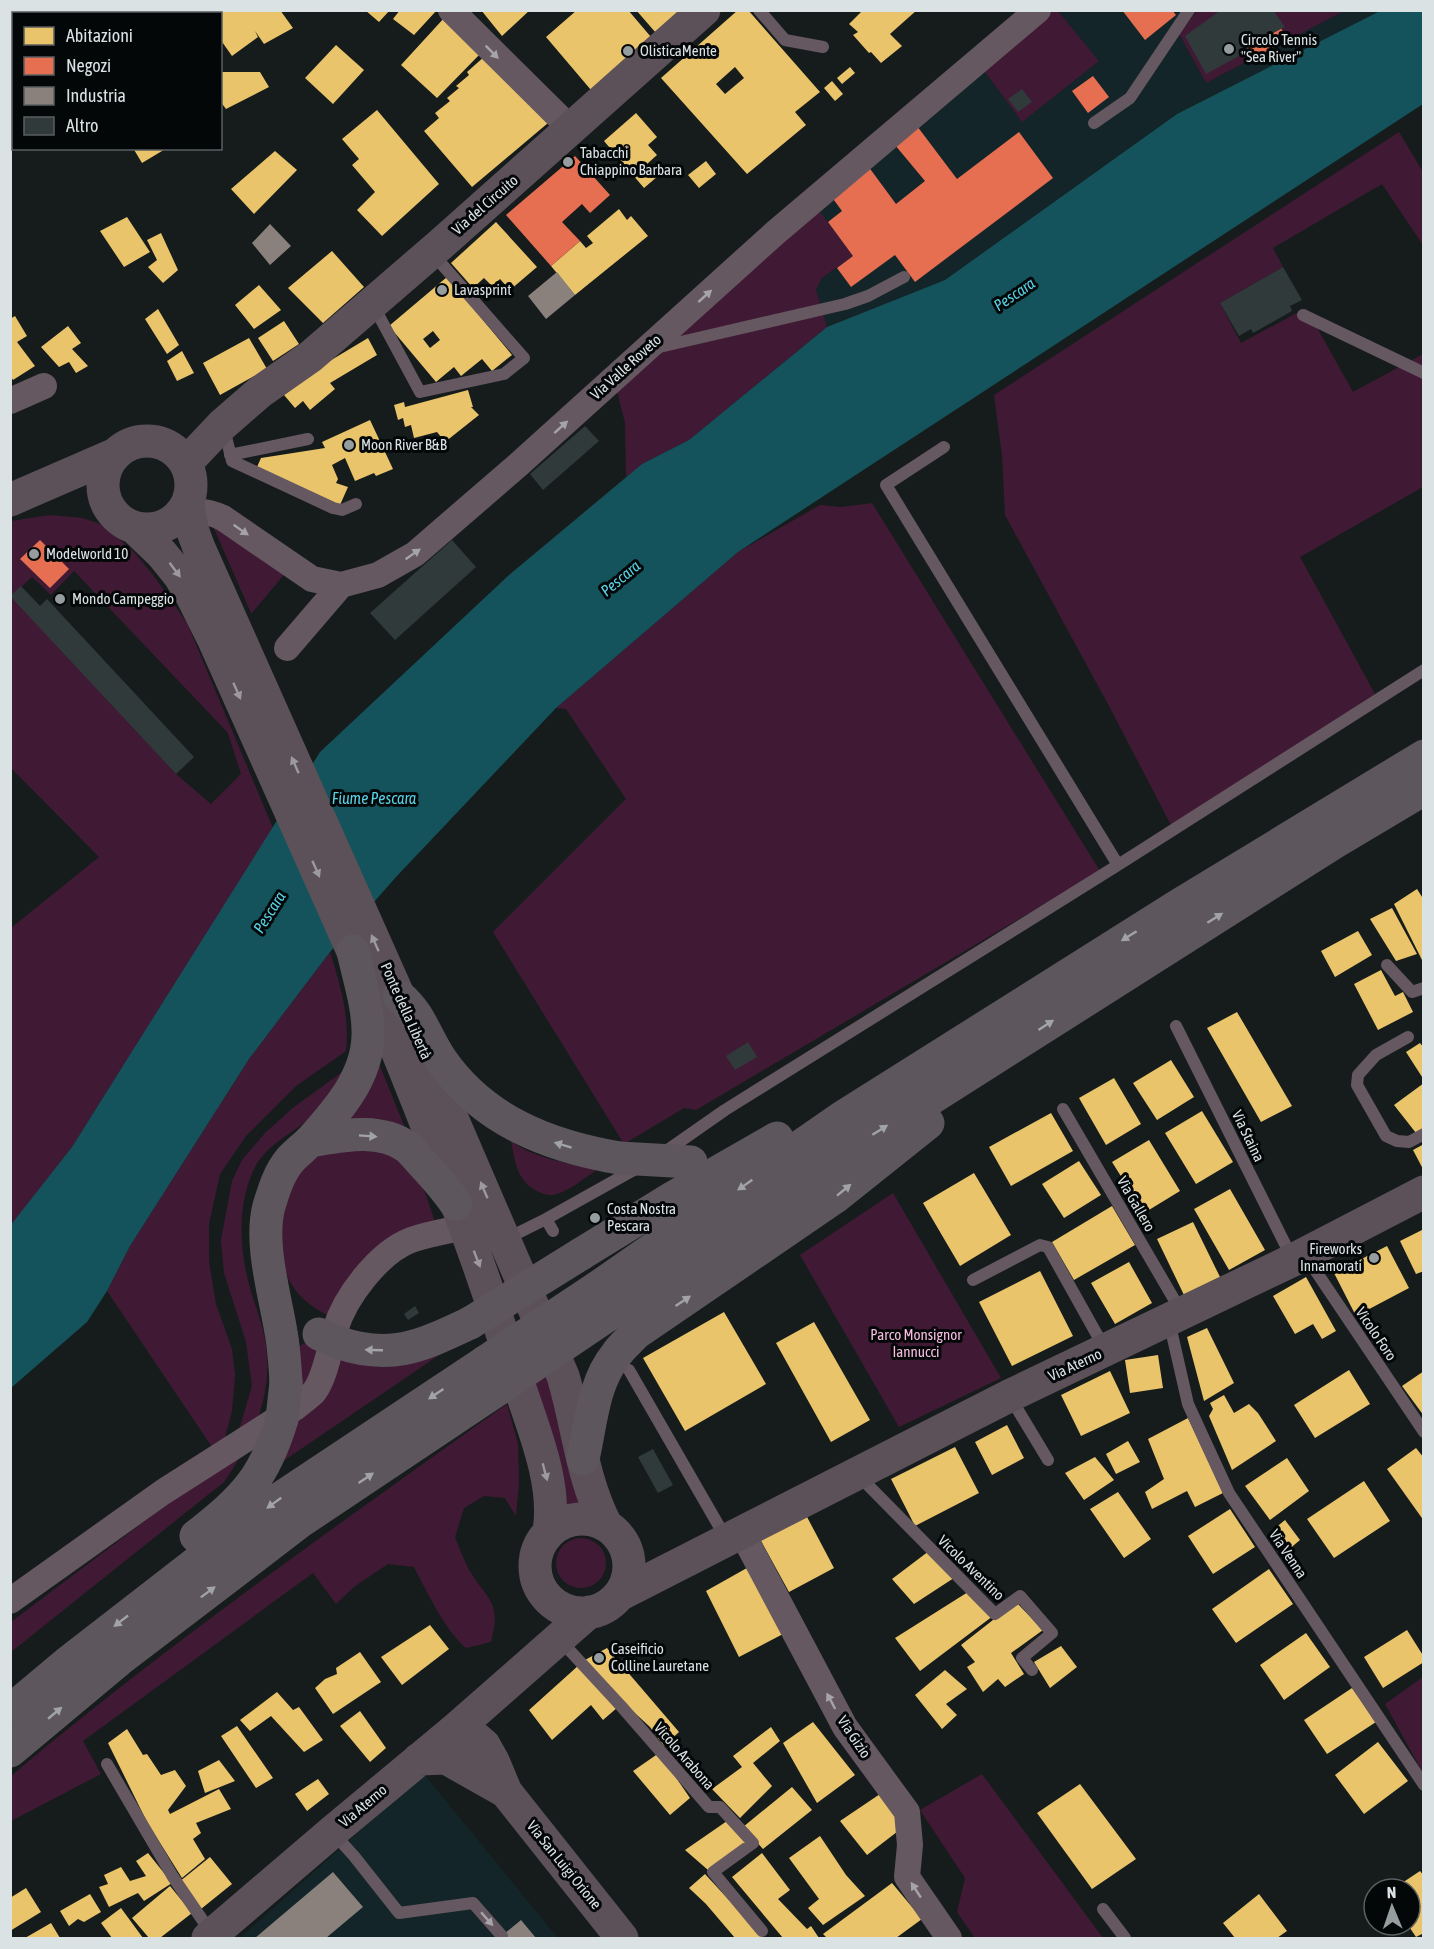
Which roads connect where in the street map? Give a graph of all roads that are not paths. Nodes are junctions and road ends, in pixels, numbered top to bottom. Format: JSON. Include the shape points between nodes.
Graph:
{"nodes":[{"id":1,"x":451,"y":10,"type":"edge"},
{"id":2,"x":704,"y":10,"type":"edge"},
{"id":3,"x":759,"y":10,"type":"edge"},
{"id":4,"x":1038,"y":10,"type":"edge"},
{"id":5,"x":1189,"y":10,"type":"edge"},
{"id":6,"x":823,"y":47,"type":"dead end"},
{"id":7,"x":1094,"y":123,"type":"dead end"},
{"id":8,"x":571,"y":129,"type":"junction"},
{"id":9,"x":431,"y":252,"type":"junction"},
{"id":10,"x":904,"y":277,"type":"dead end"},
{"id":11,"x":372,"y":302,"type":"junction"},
{"id":12,"x":1303,"y":315,"type":"dead end"},
{"id":13,"x":645,"y":351,"type":"junction"},
{"id":14,"x":1424,"y":373,"type":"edge"},
{"id":15,"x":44,"y":386,"type":"dead end"},
{"id":16,"x":260,"y":392,"type":"junction"},
{"id":17,"x":10,"y":400,"type":"edge"},
{"id":18,"x":225,"y":433,"type":"dead end"},
{"id":19,"x":308,"y":439,"type":"dead end"},
{"id":20,"x":159,"y":442,"type":"junction"},
{"id":21,"x":944,"y":447,"type":"dead end"},
{"id":22,"x":116,"y":454,"type":"junction"},
{"id":23,"x":231,"y":455,"type":"junction"},
{"id":24,"x":186,"y":463,"type":"junction"},
{"id":25,"x":10,"y":502,"type":"edge"},
{"id":26,"x":106,"y":502,"type":"junction"},
{"id":27,"x":356,"y":504,"type":"dead end"},
{"id":28,"x":185,"y":511,"type":"junction"},
{"id":29,"x":135,"y":528,"type":"junction"},
{"id":30,"x":341,"y":585,"type":"junction"},
{"id":31,"x":223,"y":633,"type":"junction"},
{"id":32,"x":287,"y":648,"type":"dead end"},
{"id":33,"x":1424,"y":670,"type":"edge"},
{"id":34,"x":1424,"y":734,"type":"edge"},
{"id":35,"x":1424,"y":756,"type":"edge"},
{"id":36,"x":1424,"y":789,"type":"edge"},
{"id":37,"x":1424,"y":813,"type":"edge"},
{"id":38,"x":1305,"y":861,"type":"junction"},
{"id":39,"x":1118,"y":865,"type":"junction"},
{"id":40,"x":1179,"y":905,"type":"junction"},
{"id":41,"x":353,"y":951,"type":"junction"},
{"id":42,"x":1387,"y":965,"type":"dead end"},
{"id":43,"x":1424,"y":987,"type":"edge"},
{"id":44,"x":399,"y":996,"type":"joint"},
{"id":45,"x":1176,"y":1026,"type":"dead end"},
{"id":46,"x":1408,"y":1037,"type":"dead end"},
{"id":47,"x":413,"y":1040,"type":"junction"},
{"id":48,"x":951,"y":1049,"type":"junction"},
{"id":49,"x":997,"y":1057,"type":"junction"},
{"id":50,"x":1063,"y":1109,"type":"dead end"},
{"id":51,"x":1424,"y":1134,"type":"edge"},
{"id":52,"x":310,"y":1142,"type":"junction"},
{"id":53,"x":759,"y":1150,"type":"junction"},
{"id":54,"x":1424,"y":1192,"type":"edge"},
{"id":55,"x":461,"y":1216,"type":"junction"},
{"id":56,"x":546,"y":1219,"type":"junction"},
{"id":57,"x":553,"y":1231,"type":"dead end"},
{"id":58,"x":505,"y":1240,"type":"junction"},
{"id":59,"x":1298,"y":1257,"type":"junction"},
{"id":60,"x":973,"y":1280,"type":"dead end"},
{"id":61,"x":272,"y":1285,"type":"junction"},
{"id":62,"x":604,"y":1300,"type":"junction"},
{"id":63,"x":1176,"y":1317,"type":"junction"},
{"id":64,"x":1105,"y":1350,"type":"junction"},
{"id":65,"x":619,"y":1357,"type":"junction"},
{"id":66,"x":491,"y":1376,"type":"junction"},
{"id":67,"x":1009,"y":1396,"type":"junction"},
{"id":68,"x":1424,"y":1432,"type":"edge"},
{"id":69,"x":583,"y":1459,"type":"junction"},
{"id":70,"x":1048,"y":1460,"type":"dead end"},
{"id":71,"x":857,"y":1474,"type":"junction"},
{"id":72,"x":606,"y":1525,"type":"junction"},
{"id":73,"x":549,"y":1531,"type":"junction"},
{"id":74,"x":735,"y":1537,"type":"junction"},
{"id":75,"x":628,"y":1552,"type":"junction"},
{"id":76,"x":167,"y":1585,"type":"junction"},
{"id":77,"x":539,"y":1587,"type":"junction"},
{"id":78,"x":619,"y":1595,"type":"junction"},
{"id":79,"x":10,"y":1601,"type":"edge"},
{"id":80,"x":589,"y":1612,"type":"junction"},
{"id":81,"x":559,"y":1640,"type":"junction"},
{"id":82,"x":1032,"y":1670,"type":"dead end"},
{"id":83,"x":517,"y":1674,"type":"junction"},
{"id":84,"x":492,"y":1698,"type":"junction"},
{"id":85,"x":10,"y":1711,"type":"edge"},
{"id":86,"x":457,"y":1728,"type":"junction"},
{"id":87,"x":10,"y":1751,"type":"edge"},
{"id":88,"x":419,"y":1759,"type":"junction"},
{"id":89,"x":107,"y":1764,"type":"dead end"},
{"id":90,"x":496,"y":1778,"type":"junction"},
{"id":91,"x":1424,"y":1785,"type":"edge"},
{"id":92,"x":332,"y":1832,"type":"junction"},
{"id":93,"x":1103,"y":1909,"type":"dead end"},
{"id":94,"x":762,"y":1931,"type":"dead end"},
{"id":95,"x":502,"y":1936,"type":"dead end"},
{"id":96,"x":211,"y":1937,"type":"edge"},
{"id":97,"x":622,"y":1938,"type":"edge"},
{"id":98,"x":949,"y":1938,"type":"edge"},
{"id":99,"x":1125,"y":1938,"type":"edge"}],
"edges":[{"from":1,"to":8,"type":"street","one_way":true},
{"from":2,"to":8,"type":"main road","name":"Via del Circuito"},
{"from":3,"to":6,"type":"lane","via":[[785,40]]},
{"from":13,"to":4,"type":"street","name":"Via Valle Roveto","one_way":true,"via":[[775,233]]},
{"from":5,"to":7,"type":"lane","via":[[1130,98]]},
{"from":8,"to":9,"type":"main road","name":"Via del Circuito"},
{"from":9,"to":11,"type":"main road","name":"Via del Circuito"},
{"from":9,"to":11,"type":"lane","via":[[524,358],[504,374],[420,392]]},
{"from":10,"to":13,"type":"lane","via":[[845,304]]},
{"from":11,"to":16,"type":"main road","name":"Via del Circuito","via":[[310,357]]},
{"from":12,"to":14,"type":"lane"},
{"from":30,"to":13,"type":"street","name":"Via Valle Roveto","one_way":true,"via":[[378,575],[415,555]]},
{"from":15,"to":17,"type":"street"},
{"from":16,"to":20,"type":"main road","name":"Via del Circuito"},
{"from":16,"to":24,"type":"main road","name":"Via del Circuito"},
{"from":18,"to":23,"type":"lane"},
{"from":19,"to":23,"type":"lane"},
{"from":20,"to":22,"type":"main road","via":[[136,442]]},
{"from":20,"to":24,"type":"main road","via":[[179,453]]},
{"from":21,"to":39,"type":"lane","via":[[886,485]]},
{"from":22,"to":25,"type":"main road"},
{"from":22,"to":26,"type":"main road","via":[[103,477]]},
{"from":23,"to":27,"type":"lane","via":[[232,461],[333,508],[342,510]]},
{"from":24,"to":28,"type":"main road","via":[[192,483]]},
{"from":25,"to":26,"type":"main road","via":[[72,494]]},
{"from":26,"to":29,"type":"main road","via":[[120,520]]},
{"from":28,"to":29,"type":"main road","via":[[168,525]]},
{"from":28,"to":30,"type":"street","name":"Via Valle Roveto","one_way":true,"via":[[203,511],[223,518],[312,579]]},
{"from":28,"to":31,"type":"main road","name":"Ponte della Libertà"},
{"from":29,"to":31,"type":"main road","name":"Ponte della Libertà","one_way":true,"via":[[162,554]]},
{"from":30,"to":32,"type":"street"},
{"from":31,"to":41,"type":"main road","name":"Ponte della Libertà","one_way":true},
{"from":44,"to":31,"type":"main road","name":"Ponte della Libertà","one_way":true},
{"from":33,"to":39,"type":"lane"},
{"from":34,"to":40,"type":"highway","via":[[1235,850]]},
{"from":35,"to":40,"type":"highway"},
{"from":36,"to":38,"type":"highway"},
{"from":37,"to":38,"type":"highway","via":[[1334,862]]},
{"from":49,"to":38,"type":"highway","one_way":true},
{"from":39,"to":56,"type":"lane","via":[[661,1154]]},
{"from":40,"to":48,"type":"highway","one_way":true},
{"from":41,"to":47,"type":"main road","name":"Ponte della Libertà"},
{"from":41,"to":52,"type":"highway","via":[[368,1042],[348,1094]]},
{"from":42,"to":43,"type":"lane","via":[[1412,992]]},
{"from":44,"to":47,"type":"highway","via":[[417,1013]]},
{"from":45,"to":59,"type":"lane","name":"Via Staina"},
{"from":46,"to":51,"type":"lane","via":[[1376,1055],[1358,1075],[1357,1085],[1386,1136],[1409,1142]]},
{"from":53,"to":47,"type":"highway","one_way":true,"bridge":true,"via":[[691,1162],[619,1158],[556,1143],[532,1135],[497,1113]]},
{"from":47,"to":55,"type":"main road","name":"Ponte della Libertà","via":[[424,1116]]},
{"from":58,"to":47,"type":"main road","name":"Ponte della Libertà","one_way":true},
{"from":48,"to":53,"type":"highway","via":[[907,1053]]},
{"from":48,"to":62,"type":"highway","one_way":true,"via":[[841,1118]]},
{"from":62,"to":49,"type":"highway","one_way":true},
{"from":65,"to":49,"type":"highway","one_way":true,"via":[[635,1334],[834,1198],[912,1134],[981,1086]]},
{"from":50,"to":63,"type":"lane","name":"Via Gallero"},
{"from":52,"to":55,"type":"highway","one_way":true,"via":[[372,1135],[406,1147],[444,1186]]},
{"from":52,"to":61,"type":"highway","via":[[281,1173],[268,1209]]},
{"from":53,"to":61,"type":"highway","one_way":true,"bridge":true,"via":[[672,1198],[470,1323],[430,1342],[400,1350],[356,1349],[312,1330]]},
{"from":54,"to":59,"type":"main road","name":"Via Aterno"},
{"from":55,"to":73,"type":"main road","name":"Ponte della Libertà","one_way":true,"via":[[533,1427],[551,1498]]},
{"from":55,"to":79,"type":"street","via":[[408,1241],[370,1272],[344,1309],[315,1391],[163,1492]]},
{"from":56,"to":57,"type":"lane"},
{"from":56,"to":58,"type":"lane"},
{"from":58,"to":69,"type":"main road","name":"Ponte della Libertà","via":[[563,1377]]},
{"from":59,"to":63,"type":"main road","name":"Via Aterno"},
{"from":59,"to":68,"type":"lane","name":"Vicolo Foro"},
{"from":60,"to":64,"type":"lane","via":[[1040,1245],[1048,1247]]},
{"from":61,"to":76,"type":"highway","bridge":true,"via":[[286,1382],[274,1446],[246,1492],[180,1549]]},
{"from":62,"to":66,"type":"highway","bridge":true},
{"from":63,"to":64,"type":"main road","name":"Via Aterno"},
{"from":63,"to":91,"type":"lane","name":"Via Venna","via":[[1188,1404],[1229,1493]]},
{"from":64,"to":67,"type":"main road","name":"Via Aterno"},
{"from":65,"to":69,"type":"highway","via":[[606,1369],[599,1388]]},
{"from":65,"to":74,"type":"lane"},
{"from":66,"to":76,"type":"highway","one_way":true,"via":[[276,1501]]},
{"from":87,"to":66,"type":"highway","one_way":true,"via":[[119,1660]]},
{"from":67,"to":70,"type":"lane"},
{"from":67,"to":71,"type":"main road","name":"Via Aterno"},
{"from":69,"to":72,"type":"main road","name":"Ponte della Libertà","via":[[591,1493]]},
{"from":71,"to":74,"type":"main road","name":"Via Aterno"},
{"from":71,"to":82,"type":"lane","name":"Vicolo Aventino","via":[[995,1614],[1020,1596],[1052,1633],[1022,1658]]},
{"from":72,"to":73,"type":"main road","via":[[592,1519],[575,1519]]},
{"from":72,"to":75,"type":"main road"},
{"from":73,"to":77,"type":"main road","via":[[535,1557]]},
{"from":74,"to":75,"type":"main road","name":"Via Aterno","via":[[660,1555]]},
{"from":74,"to":78,"type":"main road","name":"Via Aterno"},
{"from":98,"to":74,"type":"street","name":"Via Gizio","one_way":true,"via":[[907,1877],[907,1812],[845,1727]]},
{"from":75,"to":78,"type":"main road","via":[[629,1572]]},
{"from":76,"to":85,"type":"highway","one_way":true},
{"from":77,"to":80,"type":"main road","via":[[560,1608]]},
{"from":77,"to":83,"type":"main road","name":"Via Aterno","via":[[539,1629],[533,1649]]},
{"from":78,"to":80,"type":"main road","via":[[606,1607]]},
{"from":80,"to":81,"type":"main road","name":"Via Aterno"},
{"from":81,"to":83,"type":"main road","name":"Via Aterno"},
{"from":81,"to":94,"type":"lane","name":"Vicolo Arabona","via":[[709,1807],[720,1807],[753,1843],[713,1872]]},
{"from":83,"to":84,"type":"main road","name":"Via Aterno"},
{"from":84,"to":86,"type":"main road","name":"Via Aterno"},
{"from":84,"to":90,"type":"main road"},
{"from":86,"to":88,"type":"main road","name":"Via Aterno"},
{"from":86,"to":90,"type":"main road","name":"Via San Luigi Orione","via":[[459,1754]]},
{"from":88,"to":90,"type":"main road","name":"Via San Luigi Orione","via":[[446,1758]]},
{"from":88,"to":92,"type":"main road","name":"Via Aterno"},
{"from":89,"to":96,"type":"lane"},
{"from":90,"to":97,"type":"main road","name":"Via San Luigi Orione"},
{"from":92,"to":95,"type":"lane","one_way":true,"via":[[399,1912],[473,1903]]},
{"from":92,"to":96,"type":"main road","name":"Via Aterno"},
{"from":93,"to":99,"type":"lane"}]}
